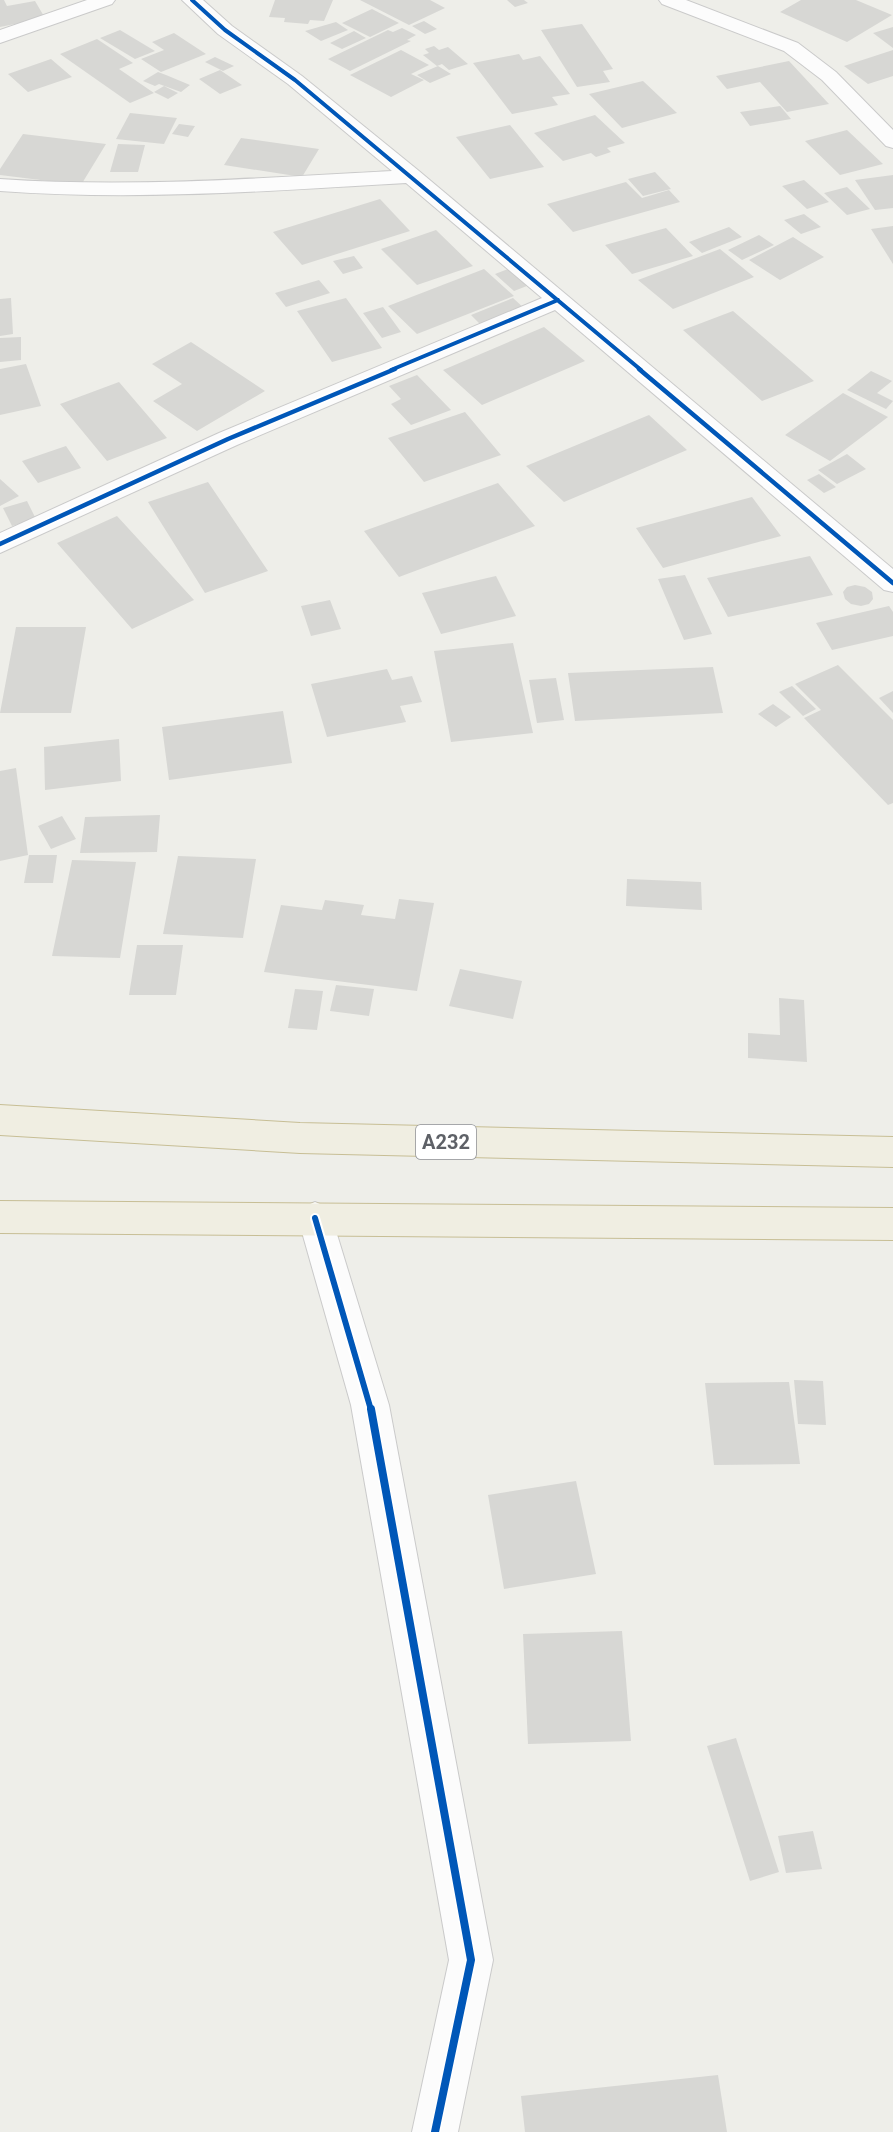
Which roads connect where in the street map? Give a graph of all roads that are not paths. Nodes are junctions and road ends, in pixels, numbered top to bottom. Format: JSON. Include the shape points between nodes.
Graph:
{"nodes":[{"id":1,"x":105,"y":0,"type":"edge"},
{"id":2,"x":192,"y":0,"type":"edge"},
{"id":3,"x":669,"y":0,"type":"edge"},
{"id":4,"x":0,"y":37,"type":"edge"},
{"id":5,"x":893,"y":142,"type":"edge"},
{"id":6,"x":411,"y":176,"type":"junction"},
{"id":7,"x":0,"y":184,"type":"edge"},
{"id":8,"x":558,"y":300,"type":"junction"},
{"id":9,"x":0,"y":544,"type":"edge"},
{"id":10,"x":893,"y":583,"type":"edge"},
{"id":11,"x":0,"y":1120,"type":"edge"},
{"id":12,"x":893,"y":1152,"type":"edge"},
{"id":13,"x":0,"y":1217,"type":"edge"},
{"id":14,"x":315,"y":1218,"type":"junction"},
{"id":15,"x":893,"y":1224,"type":"edge"},
{"id":16,"x":435,"y":2132,"type":"edge"}],
"edges":[{"from":1,"to":4,"type":"street"},
{"from":2,"to":6,"type":"street"},
{"from":3,"to":5,"type":"street","via":[[791,47],[828,76]]},
{"from":6,"to":7,"type":"street","via":[[168,189]]},
{"from":6,"to":8,"type":"street"},
{"from":8,"to":9,"type":"street","via":[[228,439]]},
{"from":8,"to":10,"type":"street"},
{"from":11,"to":12,"type":"highway","number":"A232","via":[[300,1138]]},
{"from":13,"to":14,"type":"highway"},
{"from":14,"to":15,"type":"highway"},
{"from":14,"to":16,"type":"street","via":[[370,1405],[471,1960]]}]}
